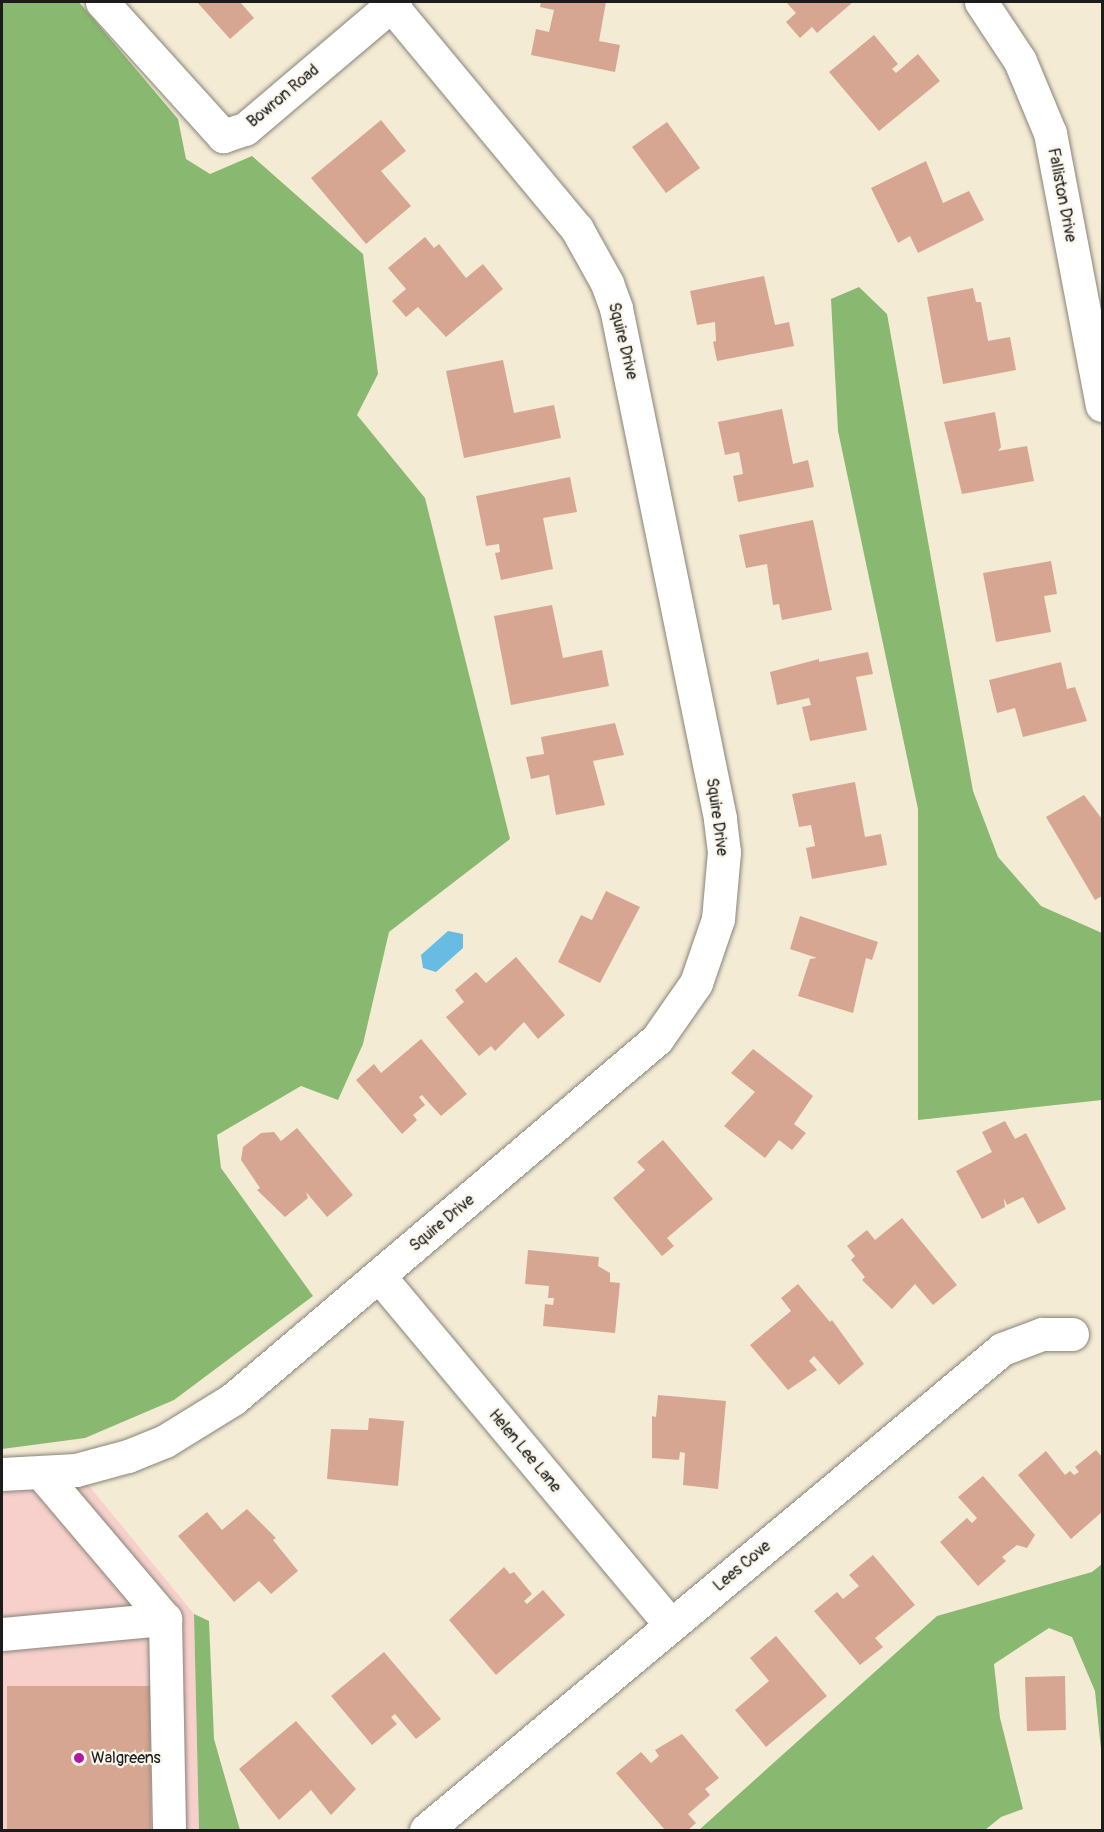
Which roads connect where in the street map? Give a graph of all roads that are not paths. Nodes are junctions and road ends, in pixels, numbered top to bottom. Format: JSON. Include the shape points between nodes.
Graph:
{"nodes":[{"id":1,"x":102,"y":2,"type":"edge"},
{"id":2,"x":981,"y":2,"type":"edge"},
{"id":3,"x":393,"y":3,"type":"edge"},
{"id":4,"x":1102,"y":405,"type":"edge"},
{"id":5,"x":379,"y":1276,"type":"junction"},
{"id":6,"x":1072,"y":1334,"type":"dead end"},
{"id":7,"x":2,"y":1474,"type":"edge"},
{"id":8,"x":42,"y":1474,"type":"junction"},
{"id":9,"x":165,"y":1618,"type":"junction"},
{"id":10,"x":671,"y":1625,"type":"junction"},
{"id":11,"x":2,"y":1634,"type":"edge"},
{"id":12,"x":169,"y":1830,"type":"edge"},
{"id":13,"x":426,"y":1830,"type":"edge"}],
"edges":[{"from":1,"to":3,"type":"street","name":"Bowron Road","via":[[223,136],[245,129]]},
{"from":2,"to":4,"type":"street","name":"Falliston Drive","via":[[1020,61],[1050,133]]},
{"from":3,"to":5,"type":"street","name":"Squire Drive","via":[[577,229],[607,283],[624,335],[724,852],[723,886],[709,952],[696,983],[657,1039]]},
{"from":5,"to":8,"type":"street","name":"Squire Drive","via":[[200,1421],[128,1456]]},
{"from":5,"to":10,"type":"street","name":"Helen Lee Lane"},
{"from":6,"to":10,"type":"street","name":"Lees Cove","via":[[1042,1334],[1002,1349]]},
{"from":7,"to":8,"type":"street","name":"Squire Drive"},
{"from":8,"to":9,"type":"street"},
{"from":9,"to":11,"type":"street"},
{"from":9,"to":12,"type":"street"},
{"from":10,"to":13,"type":"street","name":"Lees Cove"}]}
